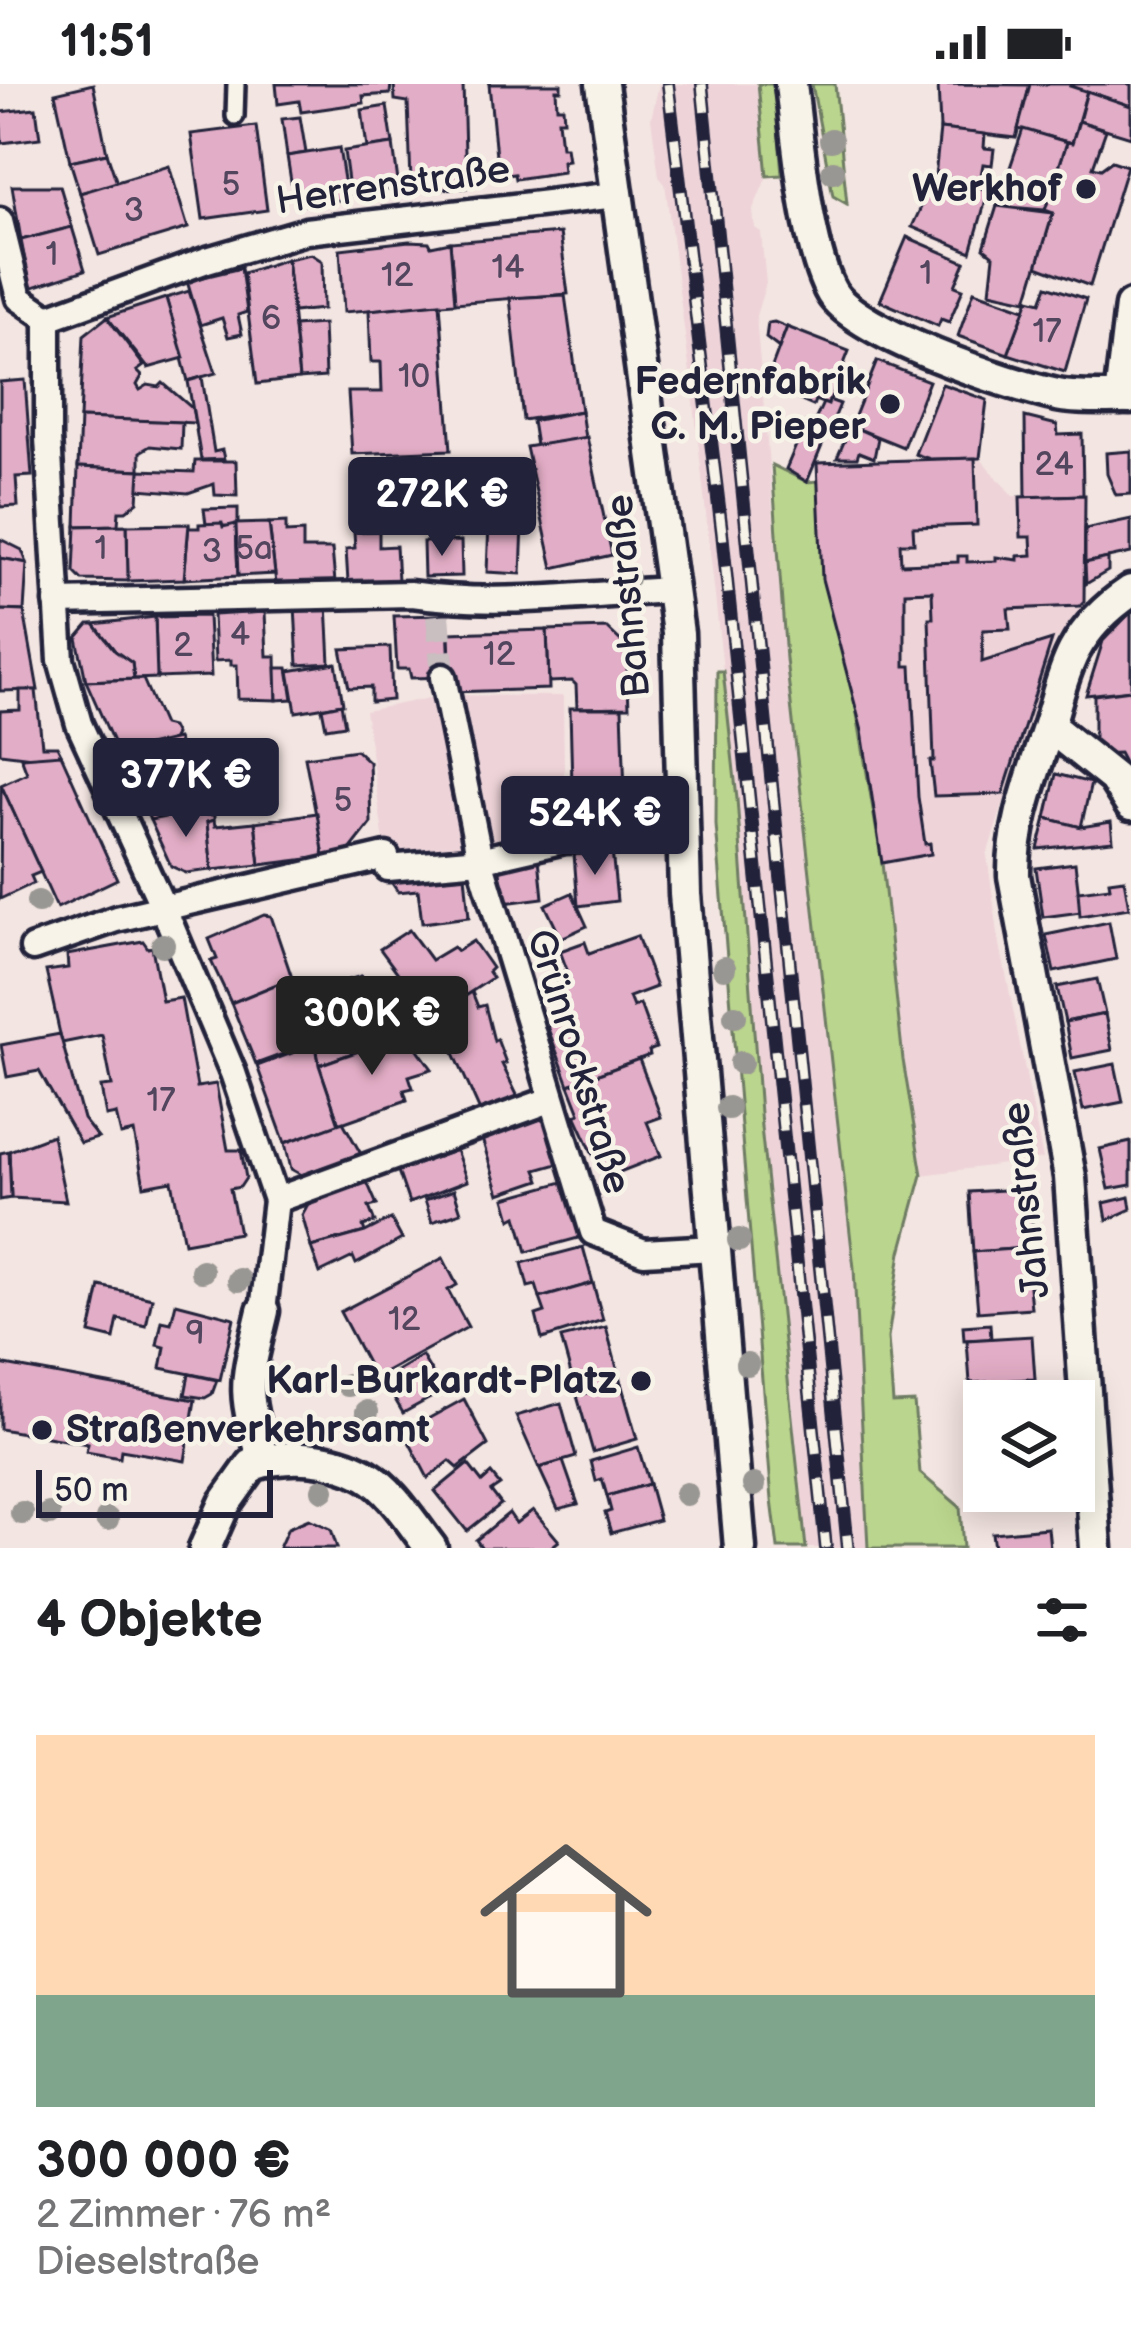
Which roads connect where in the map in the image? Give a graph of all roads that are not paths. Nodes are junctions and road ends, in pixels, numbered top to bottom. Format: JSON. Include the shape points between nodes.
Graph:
{"nodes":[{"id":1,"x":236,"y":84,"type":"edge"},
{"id":2,"x":602,"y":84,"type":"edge"},
{"id":3,"x":791,"y":84,"type":"edge"},
{"id":4,"x":235,"y":116,"type":"dead end"},
{"id":5,"x":616,"y":195,"type":"junction"},
{"id":6,"x":0,"y":221,"type":"edge"},
{"id":7,"x":1131,"y":305,"type":"edge"},
{"id":8,"x":48,"y":318,"type":"junction"},
{"id":9,"x":1126,"y":398,"type":"edge"},
{"id":10,"x":673,"y":590,"type":"junction"},
{"id":11,"x":1131,"y":591,"type":"edge"},
{"id":12,"x":56,"y":602,"type":"junction"},
{"id":13,"x":443,"y":677,"type":"tunnel mouth"},
{"id":14,"x":1049,"y":726,"type":"junction"},
{"id":15,"x":1131,"y":805,"type":"edge"},
{"id":16,"x":621,"y":838,"type":"dead end"},
{"id":17,"x":480,"y":860,"type":"junction"},
{"id":18,"x":163,"y":907,"type":"junction"},
{"id":19,"x":33,"y":948,"type":"dead end"},
{"id":20,"x":550,"y":1100,"type":"junction"},
{"id":21,"x":276,"y":1200,"type":"junction"},
{"id":22,"x":714,"y":1248,"type":"junction"},
{"id":23,"x":263,"y":1311,"type":"joint"},
{"id":24,"x":265,"y":1461,"type":"junction"},
{"id":25,"x":205,"y":1548,"type":"edge"},
{"id":26,"x":431,"y":1548,"type":"edge"},
{"id":27,"x":740,"y":1548,"type":"edge"},
{"id":28,"x":1096,"y":1548,"type":"edge"}],
"edges":[{"from":1,"to":4,"type":"lane"},
{"from":2,"to":5,"type":"street","name":"Bahnstraße"},
{"from":3,"to":9,"type":"street","via":[[817,256],[832,295],[850,314],[1060,396]]},
{"from":5,"to":8,"type":"street","name":"Herrenstraße","via":[[305,231]]},
{"from":5,"to":10,"type":"street","name":"Bahnstraße"},
{"from":6,"to":8,"type":"street","via":[[19,298]]},
{"from":7,"to":9,"type":"street"},
{"from":8,"to":12,"type":"street"},
{"from":10,"to":12,"type":"street","via":[[438,606],[411,594]]},
{"from":10,"to":22,"type":"street","name":"Bahnstraße","via":[[685,894]]},
{"from":11,"to":14,"type":"street","name":"Jahnstraße","via":[[1106,607],[1076,649]]},
{"from":12,"to":18,"type":"street","via":[[61,660],[80,724]]},
{"from":13,"to":17,"type":"street","name":"Grünrockstraße"},
{"from":14,"to":15,"type":"street","via":[[1114,778]]},
{"from":14,"to":28,"type":"street","name":"Jahnstraße","via":[[1023,806],[1014,876],[1070,1177]]},
{"from":16,"to":17,"type":"street","via":[[565,840]]},
{"from":17,"to":18,"type":"street","via":[[388,868],[386,856]]},
{"from":17,"to":20,"type":"street","name":"Grünrockstraße"},
{"from":18,"to":19,"type":"street"},
{"from":18,"to":21,"type":"street"},
{"from":20,"to":21,"type":"street"},
{"from":20,"to":22,"type":"street","name":"Grünrockstraße","via":[[593,1232],[644,1252]]},
{"from":21,"to":23,"type":"street"},
{"from":22,"to":27,"type":"street","name":"Bahnstraße"},
{"from":23,"to":24,"type":"street","via":[[245,1384]]},
{"from":24,"to":25,"type":"street","via":[[252,1465],[225,1503]]},
{"from":24,"to":26,"type":"street","via":[[325,1460],[368,1476]]}]}
